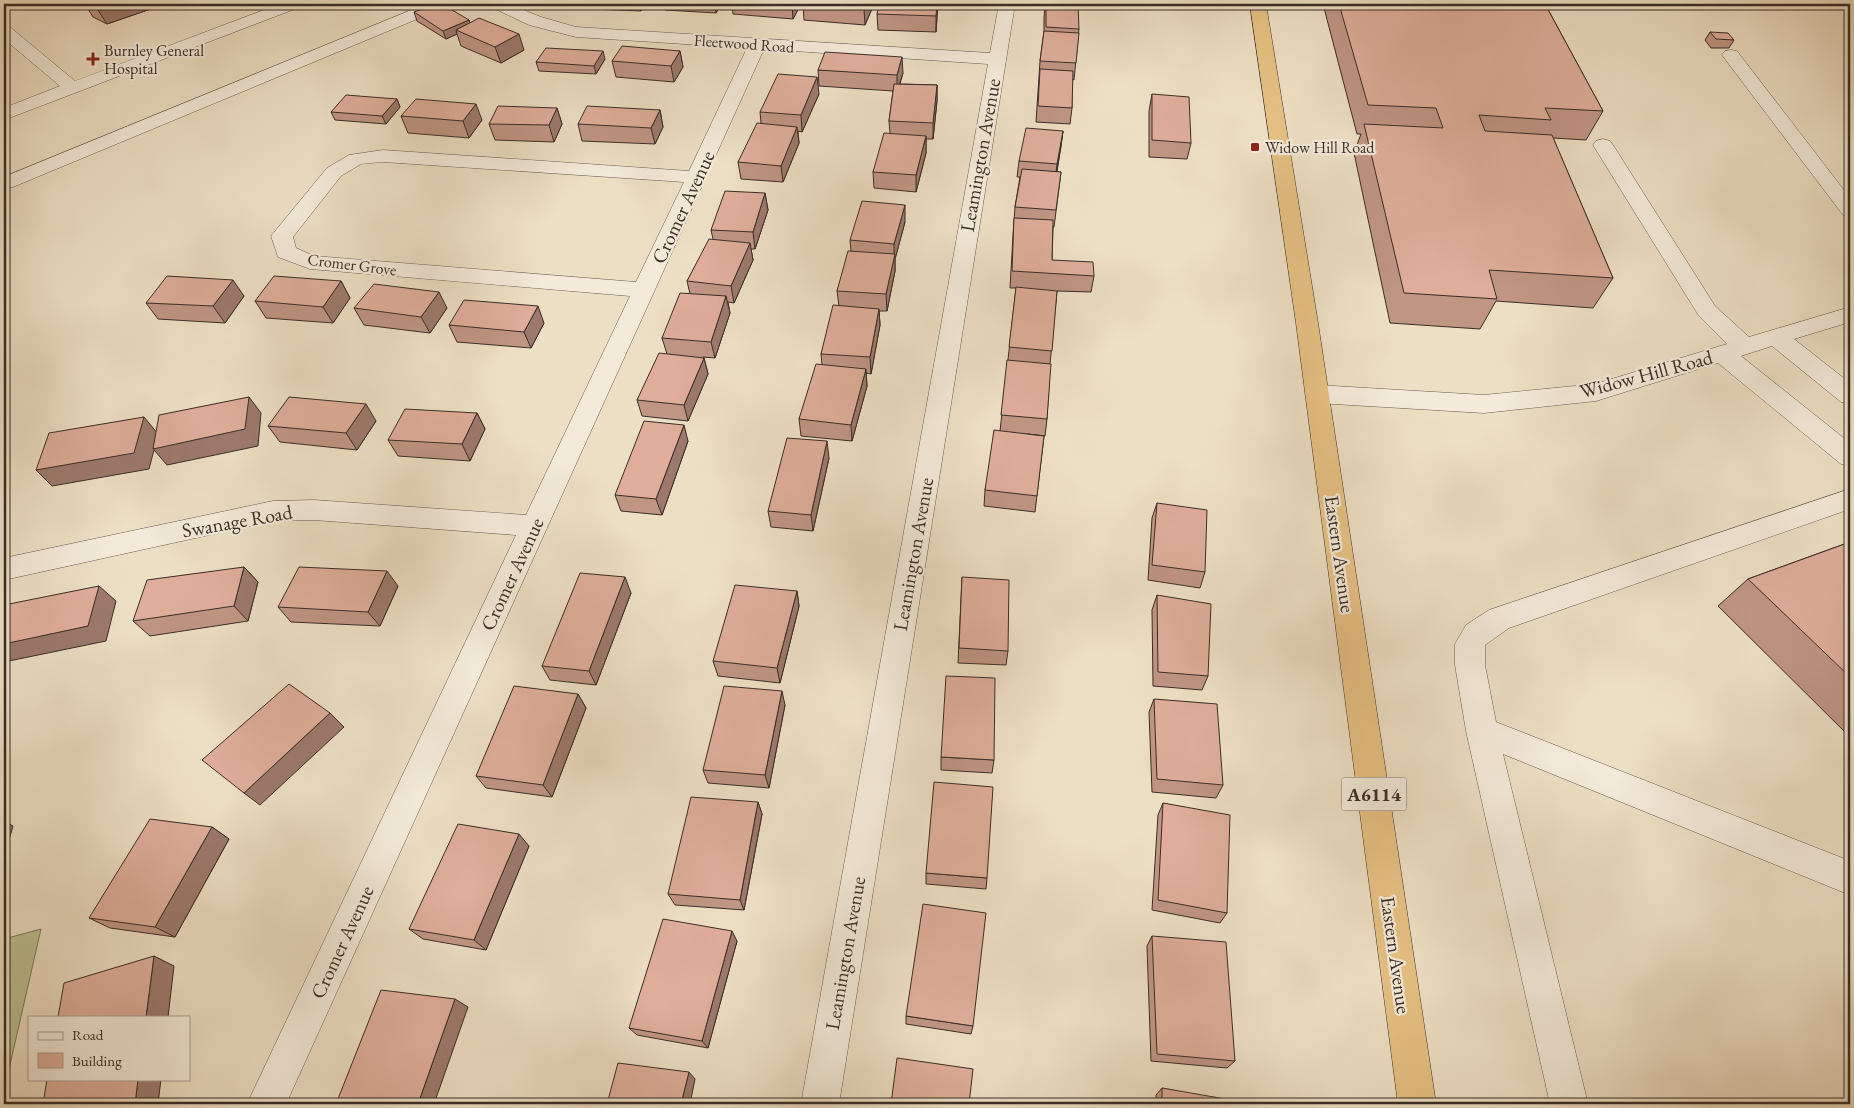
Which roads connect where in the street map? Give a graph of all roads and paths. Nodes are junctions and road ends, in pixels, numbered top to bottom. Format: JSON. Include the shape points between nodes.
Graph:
{"nodes":[{"id":1,"x":294,"y":4,"type":"edge"},
{"id":2,"x":440,"y":4,"type":"edge"},
{"id":3,"x":497,"y":4,"type":"edge"},
{"id":4,"x":1007,"y":4,"type":"edge"},
{"id":5,"x":1258,"y":4,"type":"edge"},
{"id":6,"x":4,"y":31,"type":"edge"},
{"id":7,"x":758,"y":44,"type":"junction"},
{"id":8,"x":1731,"y":56,"type":"dead end"},
{"id":9,"x":996,"y":59,"type":"junction"},
{"id":10,"x":72,"y":87,"type":"junction"},
{"id":11,"x":4,"y":114,"type":"edge"},
{"id":12,"x":1603,"y":145,"type":"edge"},
{"id":13,"x":696,"y":177,"type":"junction"},
{"id":14,"x":5,"y":184,"type":"edge"},
{"id":15,"x":1850,"y":211,"type":"edge"},
{"id":16,"x":644,"y":290,"type":"junction"},
{"id":17,"x":1850,"y":314,"type":"edge"},
{"id":18,"x":1776,"y":337,"type":"junction"},
{"id":19,"x":1734,"y":350,"type":"junction"},
{"id":20,"x":1317,"y":394,"type":"junction"},
{"id":21,"x":1850,"y":396,"type":"edge"},
{"id":22,"x":1850,"y":457,"type":"edge"},
{"id":23,"x":1850,"y":499,"type":"edge"},
{"id":24,"x":534,"y":526,"type":"junction"},
{"id":25,"x":4,"y":570,"type":"edge"},
{"id":26,"x":1482,"y":732,"type":"junction"},
{"id":27,"x":1850,"y":878,"type":"edge"},
{"id":28,"x":266,"y":1104,"type":"edge"},
{"id":29,"x":820,"y":1104,"type":"edge"},
{"id":30,"x":1418,"y":1104,"type":"edge"},
{"id":31,"x":1569,"y":1104,"type":"edge"}],
"edges":[{"from":1,"to":10,"type":"street"},
{"from":2,"to":14,"type":"street"},
{"from":3,"to":7,"type":"street","name":"Fleetwood Road","via":[[527,20],[576,32]]},
{"from":4,"to":9,"type":"street","name":"Leamington Avenue"},
{"from":5,"to":20,"type":"highway","name":"Eastern Avenue","number":"A6114"},
{"from":6,"to":10,"type":"street"},
{"from":7,"to":9,"type":"street","name":"Fleetwood Road"},
{"from":7,"to":13,"type":"street","name":"Cromer Avenue"},
{"from":8,"to":15,"type":"street"},
{"from":9,"to":29,"type":"street","name":"Leamington Avenue"},
{"from":10,"to":11,"type":"street"},
{"from":12,"to":19,"type":"street"},
{"from":13,"to":16,"type":"street","name":"Cromer Avenue"},
{"from":13,"to":16,"type":"street","name":"Cromer Grove","via":[[383,156],[365,158],[334,172],[282,236],[286,252],[310,262]]},
{"from":16,"to":24,"type":"street","name":"Cromer Avenue"},
{"from":17,"to":18,"type":"street","name":"Widow Hill Road"},
{"from":18,"to":19,"type":"street","name":"Widow Hill Road"},
{"from":18,"to":21,"type":"street"},
{"from":19,"to":20,"type":"street","name":"Widow Hill Road","via":[[1596,392],[1484,404]]},
{"from":19,"to":22,"type":"street"},
{"from":20,"to":30,"type":"highway","name":"Eastern Avenue","number":"A6114"},
{"from":23,"to":26,"type":"street","via":[[1500,619],[1476,634],[1470,644],[1470,666]]},
{"from":24,"to":25,"type":"street","name":"Swanage Road","via":[[314,510],[273,511]]},
{"from":24,"to":28,"type":"street","name":"Cromer Avenue"},
{"from":26,"to":27,"type":"street"},
{"from":26,"to":31,"type":"street"}]}
